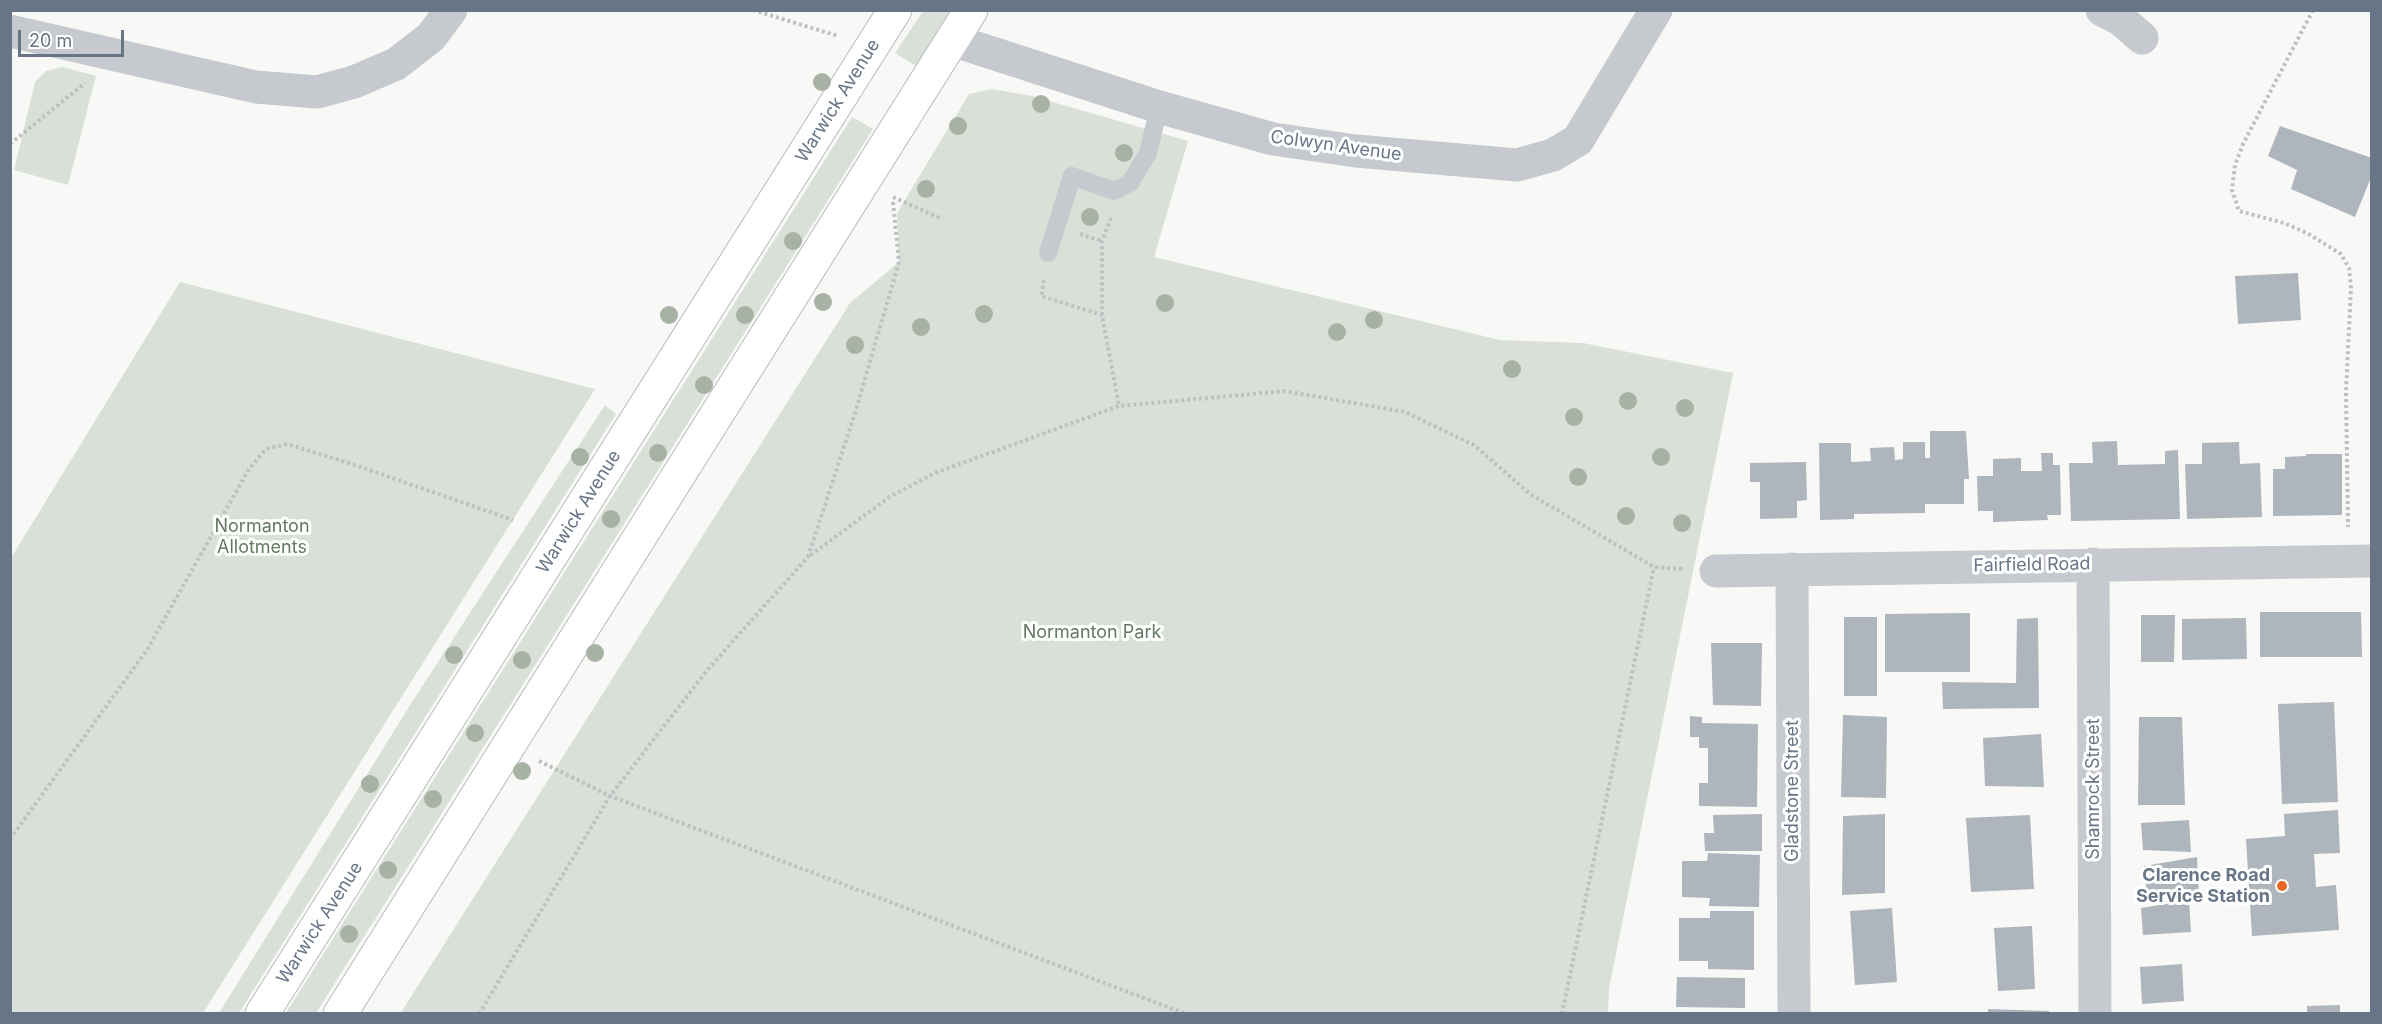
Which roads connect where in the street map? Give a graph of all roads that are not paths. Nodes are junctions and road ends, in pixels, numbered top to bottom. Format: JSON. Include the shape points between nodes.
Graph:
{"nodes":[{"id":1,"x":451,"y":10,"type":"edge"},
{"id":2,"x":895,"y":10,"type":"edge"},
{"id":3,"x":971,"y":10,"type":"edge"},
{"id":4,"x":1656,"y":10,"type":"edge"},
{"id":5,"x":12,"y":40,"type":"edge"},
{"id":6,"x":952,"y":40,"type":"junction"},
{"id":7,"x":1159,"y":107,"type":"junction"},
{"id":8,"x":1048,"y":253,"type":"road end"},
{"id":9,"x":2360,"y":561,"type":"edge"},
{"id":10,"x":2093,"y":564,"type":"junction"},
{"id":11,"x":1792,"y":569,"type":"junction"},
{"id":12,"x":1716,"y":571,"type":"dead end"},
{"id":13,"x":262,"y":1014,"type":"edge"},
{"id":14,"x":340,"y":1014,"type":"edge"},
{"id":15,"x":1794,"y":1014,"type":"edge"},
{"id":16,"x":2095,"y":1014,"type":"edge"}],
"edges":[{"from":1,"to":5,"type":"street","via":[[431,37],[396,64],[317,92],[256,87],[118,56]]},
{"from":2,"to":13,"type":"highway","name":"Warwick Avenue"},
{"from":3,"to":6,"type":"highway"},
{"from":4,"to":7,"type":"street","name":"Colwyn Avenue","via":[[1578,140],[1553,155],[1517,165],[1273,139]]},
{"from":6,"to":7,"type":"street","name":"Colwyn Avenue"},
{"from":6,"to":14,"type":"highway"},
{"from":7,"to":8,"type":"lane","via":[[1148,153],[1140,170],[1123,188],[1107,190],[1072,176]]},
{"from":9,"to":10,"type":"street","name":"Fairfield Road"},
{"from":10,"to":11,"type":"street","name":"Fairfield Road"},
{"from":10,"to":16,"type":"street","name":"Shamrock Street"},
{"from":11,"to":12,"type":"street","name":"Fairfield Road"},
{"from":11,"to":15,"type":"street","name":"Gladstone Street"}]}
